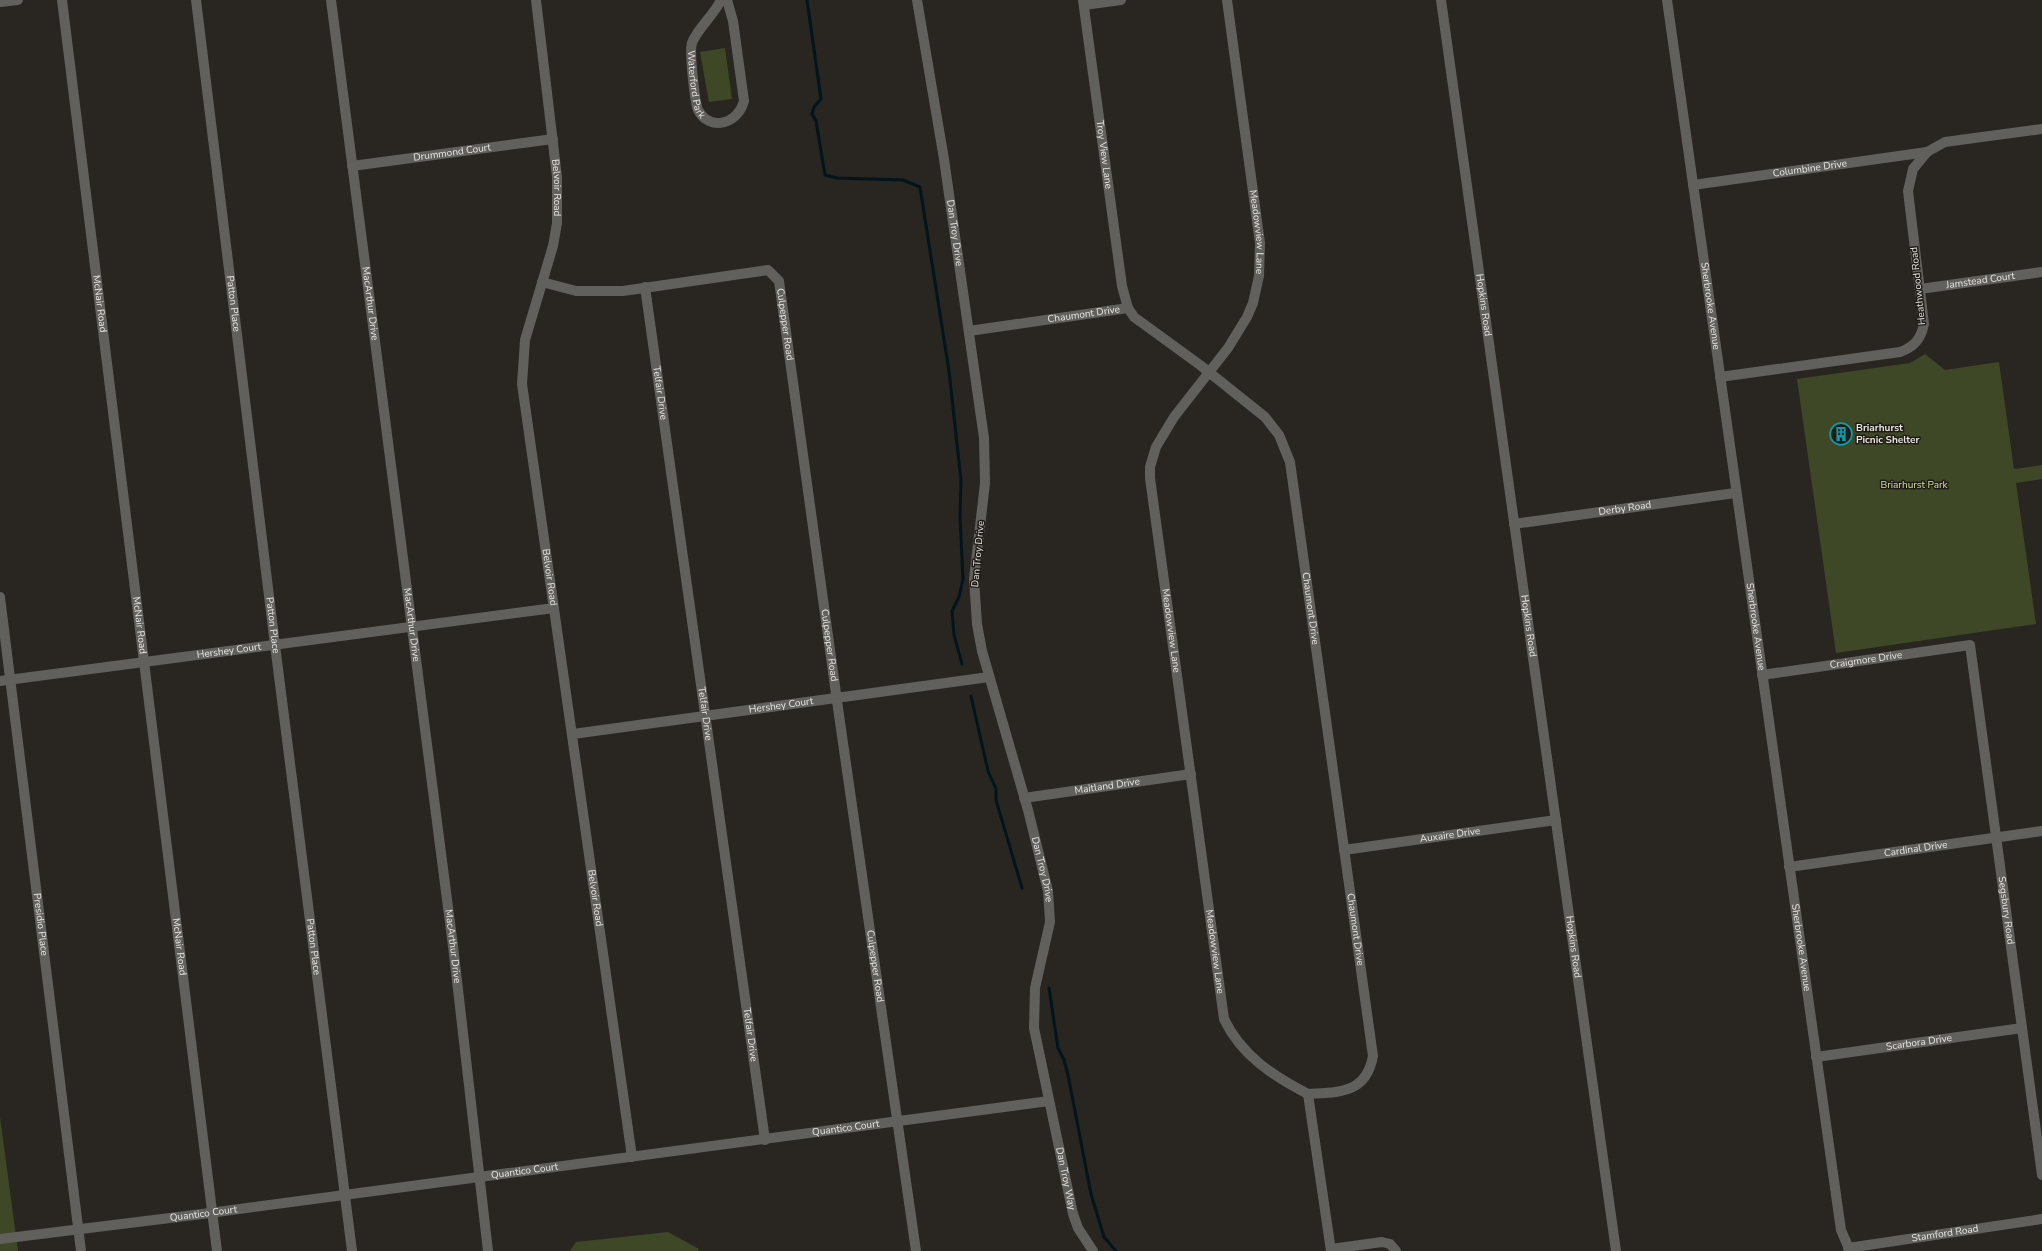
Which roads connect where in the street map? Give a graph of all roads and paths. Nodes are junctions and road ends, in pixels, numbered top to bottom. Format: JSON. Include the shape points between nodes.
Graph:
{"nodes":[{"id":1,"x":18,"y":0,"type":"edge"},
{"id":2,"x":62,"y":0,"type":"edge"},
{"id":3,"x":196,"y":0,"type":"edge"},
{"id":4,"x":331,"y":0,"type":"edge"},
{"id":5,"x":536,"y":0,"type":"edge"},
{"id":6,"x":721,"y":0,"type":"edge"},
{"id":7,"x":727,"y":0,"type":"edge"},
{"id":8,"x":917,"y":0,"type":"edge"},
{"id":9,"x":1121,"y":0,"type":"edge"},
{"id":10,"x":1227,"y":0,"type":"edge"},
{"id":11,"x":1441,"y":0,"type":"edge"},
{"id":12,"x":1667,"y":0,"type":"edge"},
{"id":13,"x":0,"y":2,"type":"edge"},
{"id":14,"x":1083,"y":3,"type":"edge"},
{"id":15,"x":2042,"y":129,"type":"edge"},
{"id":16,"x":553,"y":139,"type":"junction"},
{"id":17,"x":1926,"y":152,"type":"junction"},
{"id":18,"x":352,"y":166,"type":"junction"},
{"id":19,"x":1693,"y":185,"type":"junction"},
{"id":20,"x":2042,"y":272,"type":"edge"},
{"id":21,"x":542,"y":282,"type":"junction"},
{"id":22,"x":645,"y":287,"type":"junction"},
{"id":23,"x":1920,"y":289,"type":"junction"},
{"id":24,"x":1128,"y":308,"type":"junction"},
{"id":25,"x":969,"y":331,"type":"junction"},
{"id":26,"x":1209,"y":372,"type":"junction"},
{"id":27,"x":1720,"y":377,"type":"junction"},
{"id":28,"x":1735,"y":493,"type":"junction"},
{"id":29,"x":1514,"y":524,"type":"junction"},
{"id":30,"x":0,"y":597,"type":"edge"},
{"id":31,"x":554,"y":608,"type":"junction"},
{"id":32,"x":412,"y":627,"type":"junction"},
{"id":33,"x":275,"y":645,"type":"junction"},
{"id":34,"x":1970,"y":646,"type":"joint"},
{"id":35,"x":145,"y":662,"type":"junction"},
{"id":36,"x":1762,"y":674,"type":"junction"},
{"id":37,"x":989,"y":677,"type":"junction"},
{"id":38,"x":5,"y":680,"type":"edge"},
{"id":39,"x":837,"y":698,"type":"junction"},
{"id":40,"x":705,"y":716,"type":"junction"},
{"id":41,"x":572,"y":734,"type":"junction"},
{"id":42,"x":1191,"y":774,"type":"junction"},
{"id":43,"x":1024,"y":798,"type":"junction"},
{"id":44,"x":1556,"y":820,"type":"junction"},
{"id":45,"x":2042,"y":831,"type":"edge"},
{"id":46,"x":1996,"y":837,"type":"junction"},
{"id":47,"x":1344,"y":850,"type":"junction"},
{"id":48,"x":1789,"y":867,"type":"junction"},
{"id":49,"x":2022,"y":1028,"type":"junction"},
{"id":50,"x":1816,"y":1057,"type":"junction"},
{"id":51,"x":1308,"y":1094,"type":"junction"},
{"id":52,"x":1049,"y":1101,"type":"junction"},
{"id":53,"x":898,"y":1122,"type":"junction"},
{"id":54,"x":765,"y":1140,"type":"junction"},
{"id":55,"x":632,"y":1157,"type":"junction"},
{"id":56,"x":2042,"y":1175,"type":"edge"},
{"id":57,"x":478,"y":1177,"type":"junction"},
{"id":58,"x":345,"y":1195,"type":"junction"},
{"id":59,"x":212,"y":1213,"type":"junction"},
{"id":60,"x":2042,"y":1219,"type":"edge"},
{"id":61,"x":79,"y":1230,"type":"junction"},
{"id":62,"x":0,"y":1239,"type":"edge"},
{"id":63,"x":1331,"y":1250,"type":"edge"},
{"id":64,"x":1849,"y":1250,"type":"edge"},
{"id":65,"x":81,"y":1251,"type":"edge"},
{"id":66,"x":217,"y":1251,"type":"edge"},
{"id":67,"x":352,"y":1251,"type":"edge"},
{"id":68,"x":488,"y":1251,"type":"edge"},
{"id":69,"x":916,"y":1251,"type":"edge"},
{"id":70,"x":1093,"y":1251,"type":"edge"},
{"id":71,"x":1396,"y":1251,"type":"edge"},
{"id":72,"x":1616,"y":1251,"type":"edge"}],
"edges":[{"from":1,"to":13,"type":"street"},
{"from":2,"to":35,"type":"street","name":"McNair Road"},
{"from":3,"to":33,"type":"street","name":"Patton Place"},
{"from":4,"to":18,"type":"street","name":"MacArthur Drive"},
{"from":5,"to":16,"type":"street","name":"Belvoir Road"},
{"from":6,"to":7,"type":"street","name":"Waterford Park","via":[[716,12],[692,43],[690,55],[698,110],[705,118],[715,122],[727,122],[735,118],[741,111],[744,101],[733,21]]},
{"from":8,"to":25,"type":"street","name":"Dan Troy Drive"},
{"from":9,"to":14,"type":"street"},
{"from":10,"to":26,"type":"street","name":"Meadowview Lane","via":[[1261,260],[1256,292],[1247,318]]},
{"from":11,"to":29,"type":"street","name":"Hopkins Road"},
{"from":12,"to":19,"type":"street","name":"Sherbrooke Avenue"},
{"from":14,"to":24,"type":"street","name":"Troy View Lane","via":[[1122,286]]},
{"from":15,"to":17,"type":"street","name":"Heathwood Road","via":[[1945,142]]},
{"from":16,"to":18,"type":"street","name":"Drummond Court"},
{"from":16,"to":21,"type":"street","name":"Belvoir Road","via":[[558,177],[557,223]]},
{"from":17,"to":19,"type":"street","name":"Columbine Drive"},
{"from":17,"to":23,"type":"street","name":"Heathwood Road","via":[[1913,169],[1908,192]]},
{"from":18,"to":32,"type":"street","name":"MacArthur Drive"},
{"from":19,"to":27,"type":"street","name":"Sherbrooke Avenue"},
{"from":20,"to":23,"type":"street","name":"Jamstead Court"},
{"from":21,"to":22,"type":"street","name":"Culpepper Road","via":[[568,290],[599,292]]},
{"from":21,"to":31,"type":"street","name":"Belvoir Road","via":[[524,340],[522,384]]},
{"from":22,"to":39,"type":"street","name":"Culpepper Road","via":[[768,270],[779,280]]},
{"from":22,"to":40,"type":"street","name":"Telfair Drive"},
{"from":23,"to":27,"type":"street","name":"Heathwood Road","via":[[1923,332],[1907,349]]},
{"from":24,"to":25,"type":"street","name":"Chaumont Drive"},
{"from":24,"to":26,"type":"street","name":"Chaumont Drive","via":[[1134,317]]},
{"from":25,"to":37,"type":"street","name":"Dan Troy Drive","via":[[986,461],[974,597],[978,631]]},
{"from":26,"to":42,"type":"street","name":"Meadowview Lane","via":[[1163,435],[1150,467]]},
{"from":26,"to":47,"type":"street","name":"Chaumont Drive","via":[[1272,426],[1286,448],[1290,462]]},
{"from":27,"to":28,"type":"street","name":"Sherbrooke Avenue"},
{"from":28,"to":29,"type":"street","name":"Derby Road"},
{"from":28,"to":36,"type":"street","name":"Sherbrooke Avenue"},
{"from":29,"to":44,"type":"street","name":"Hopkins Road"},
{"from":30,"to":38,"type":"street","name":"Presidio Place"},
{"from":31,"to":32,"type":"street","name":"Hershey Court"},
{"from":31,"to":41,"type":"street","name":"Belvoir Road"},
{"from":32,"to":33,"type":"street","name":"Hershey Court"},
{"from":32,"to":57,"type":"street","name":"MacArthur Drive","via":[[453,946]]},
{"from":33,"to":35,"type":"street","name":"Hershey Court"},
{"from":33,"to":58,"type":"street","name":"Patton Place"},
{"from":34,"to":36,"type":"street","name":"Craigmore Drive"},
{"from":34,"to":46,"type":"street","name":"Segsbury Road"},
{"from":35,"to":38,"type":"street","name":"Hershey Court"},
{"from":35,"to":59,"type":"street","name":"McNair Road"},
{"from":36,"to":48,"type":"street","name":"Sherbrooke Avenue"},
{"from":37,"to":39,"type":"street","name":"Hershey Court"},
{"from":37,"to":43,"type":"street","name":"Dan Troy Drive"},
{"from":38,"to":61,"type":"street","name":"Presidio Place"},
{"from":39,"to":40,"type":"street","name":"Hershey Court"},
{"from":39,"to":53,"type":"street","name":"Culpepper Road"},
{"from":40,"to":41,"type":"street","name":"Hershey Court"},
{"from":40,"to":54,"type":"street","name":"Telfair Drive"},
{"from":41,"to":55,"type":"street","name":"Belvoir Road"},
{"from":42,"to":43,"type":"street","name":"Maitland Drive"},
{"from":42,"to":51,"type":"street","name":"Meadowview Lane","via":[[1224,1019],[1236,1039],[1254,1060],[1282,1080]]},
{"from":43,"to":52,"type":"street","name":"Dan Troy Drive","via":[[1050,907],[1034,1008],[1034,1028]]},
{"from":44,"to":47,"type":"street","name":"Auxaire Drive"},
{"from":44,"to":72,"type":"street","name":"Hopkins Road"},
{"from":45,"to":46,"type":"street","name":"Cardinal Drive"},
{"from":46,"to":48,"type":"street","name":"Cardinal Drive"},
{"from":46,"to":49,"type":"street","name":"Segsbury Road"},
{"from":47,"to":51,"type":"street","name":"Chaumont Drive","via":[[1373,1056],[1367,1075],[1355,1086],[1344,1091]]},
{"from":48,"to":50,"type":"street","name":"Sherbrooke Avenue"},
{"from":49,"to":50,"type":"street","name":"Scarbora Drive"},
{"from":49,"to":56,"type":"street","name":"Segsbury Road"},
{"from":50,"to":64,"type":"street","name":"Sherbrooke Avenue","via":[[1841,1230]]},
{"from":51,"to":63,"type":"street"},
{"from":52,"to":53,"type":"street","name":"Quantico Court"},
{"from":52,"to":70,"type":"street","name":"Dan Troy Way","via":[[1073,1214]]},
{"from":53,"to":54,"type":"street","name":"Quantico Court"},
{"from":53,"to":69,"type":"street","name":"Culpepper Road"},
{"from":54,"to":55,"type":"street","name":"Quantico Court"},
{"from":55,"to":57,"type":"street","name":"Quantico Court"},
{"from":57,"to":58,"type":"street","name":"Quantico Court"},
{"from":57,"to":68,"type":"street","name":"MacArthur Drive"},
{"from":58,"to":59,"type":"street","name":"Quantico Court"},
{"from":58,"to":67,"type":"street","name":"Patton Place"},
{"from":59,"to":61,"type":"street","name":"Quantico Court"},
{"from":59,"to":66,"type":"street","name":"McNair Road"},
{"from":60,"to":64,"type":"street","name":"Stamford Road"},
{"from":61,"to":62,"type":"street","name":"Quantico Court"},
{"from":61,"to":65,"type":"street","name":"Presidio Place"},
{"from":63,"to":71,"type":"street","via":[[1382,1242],[1390,1244]]}]}
